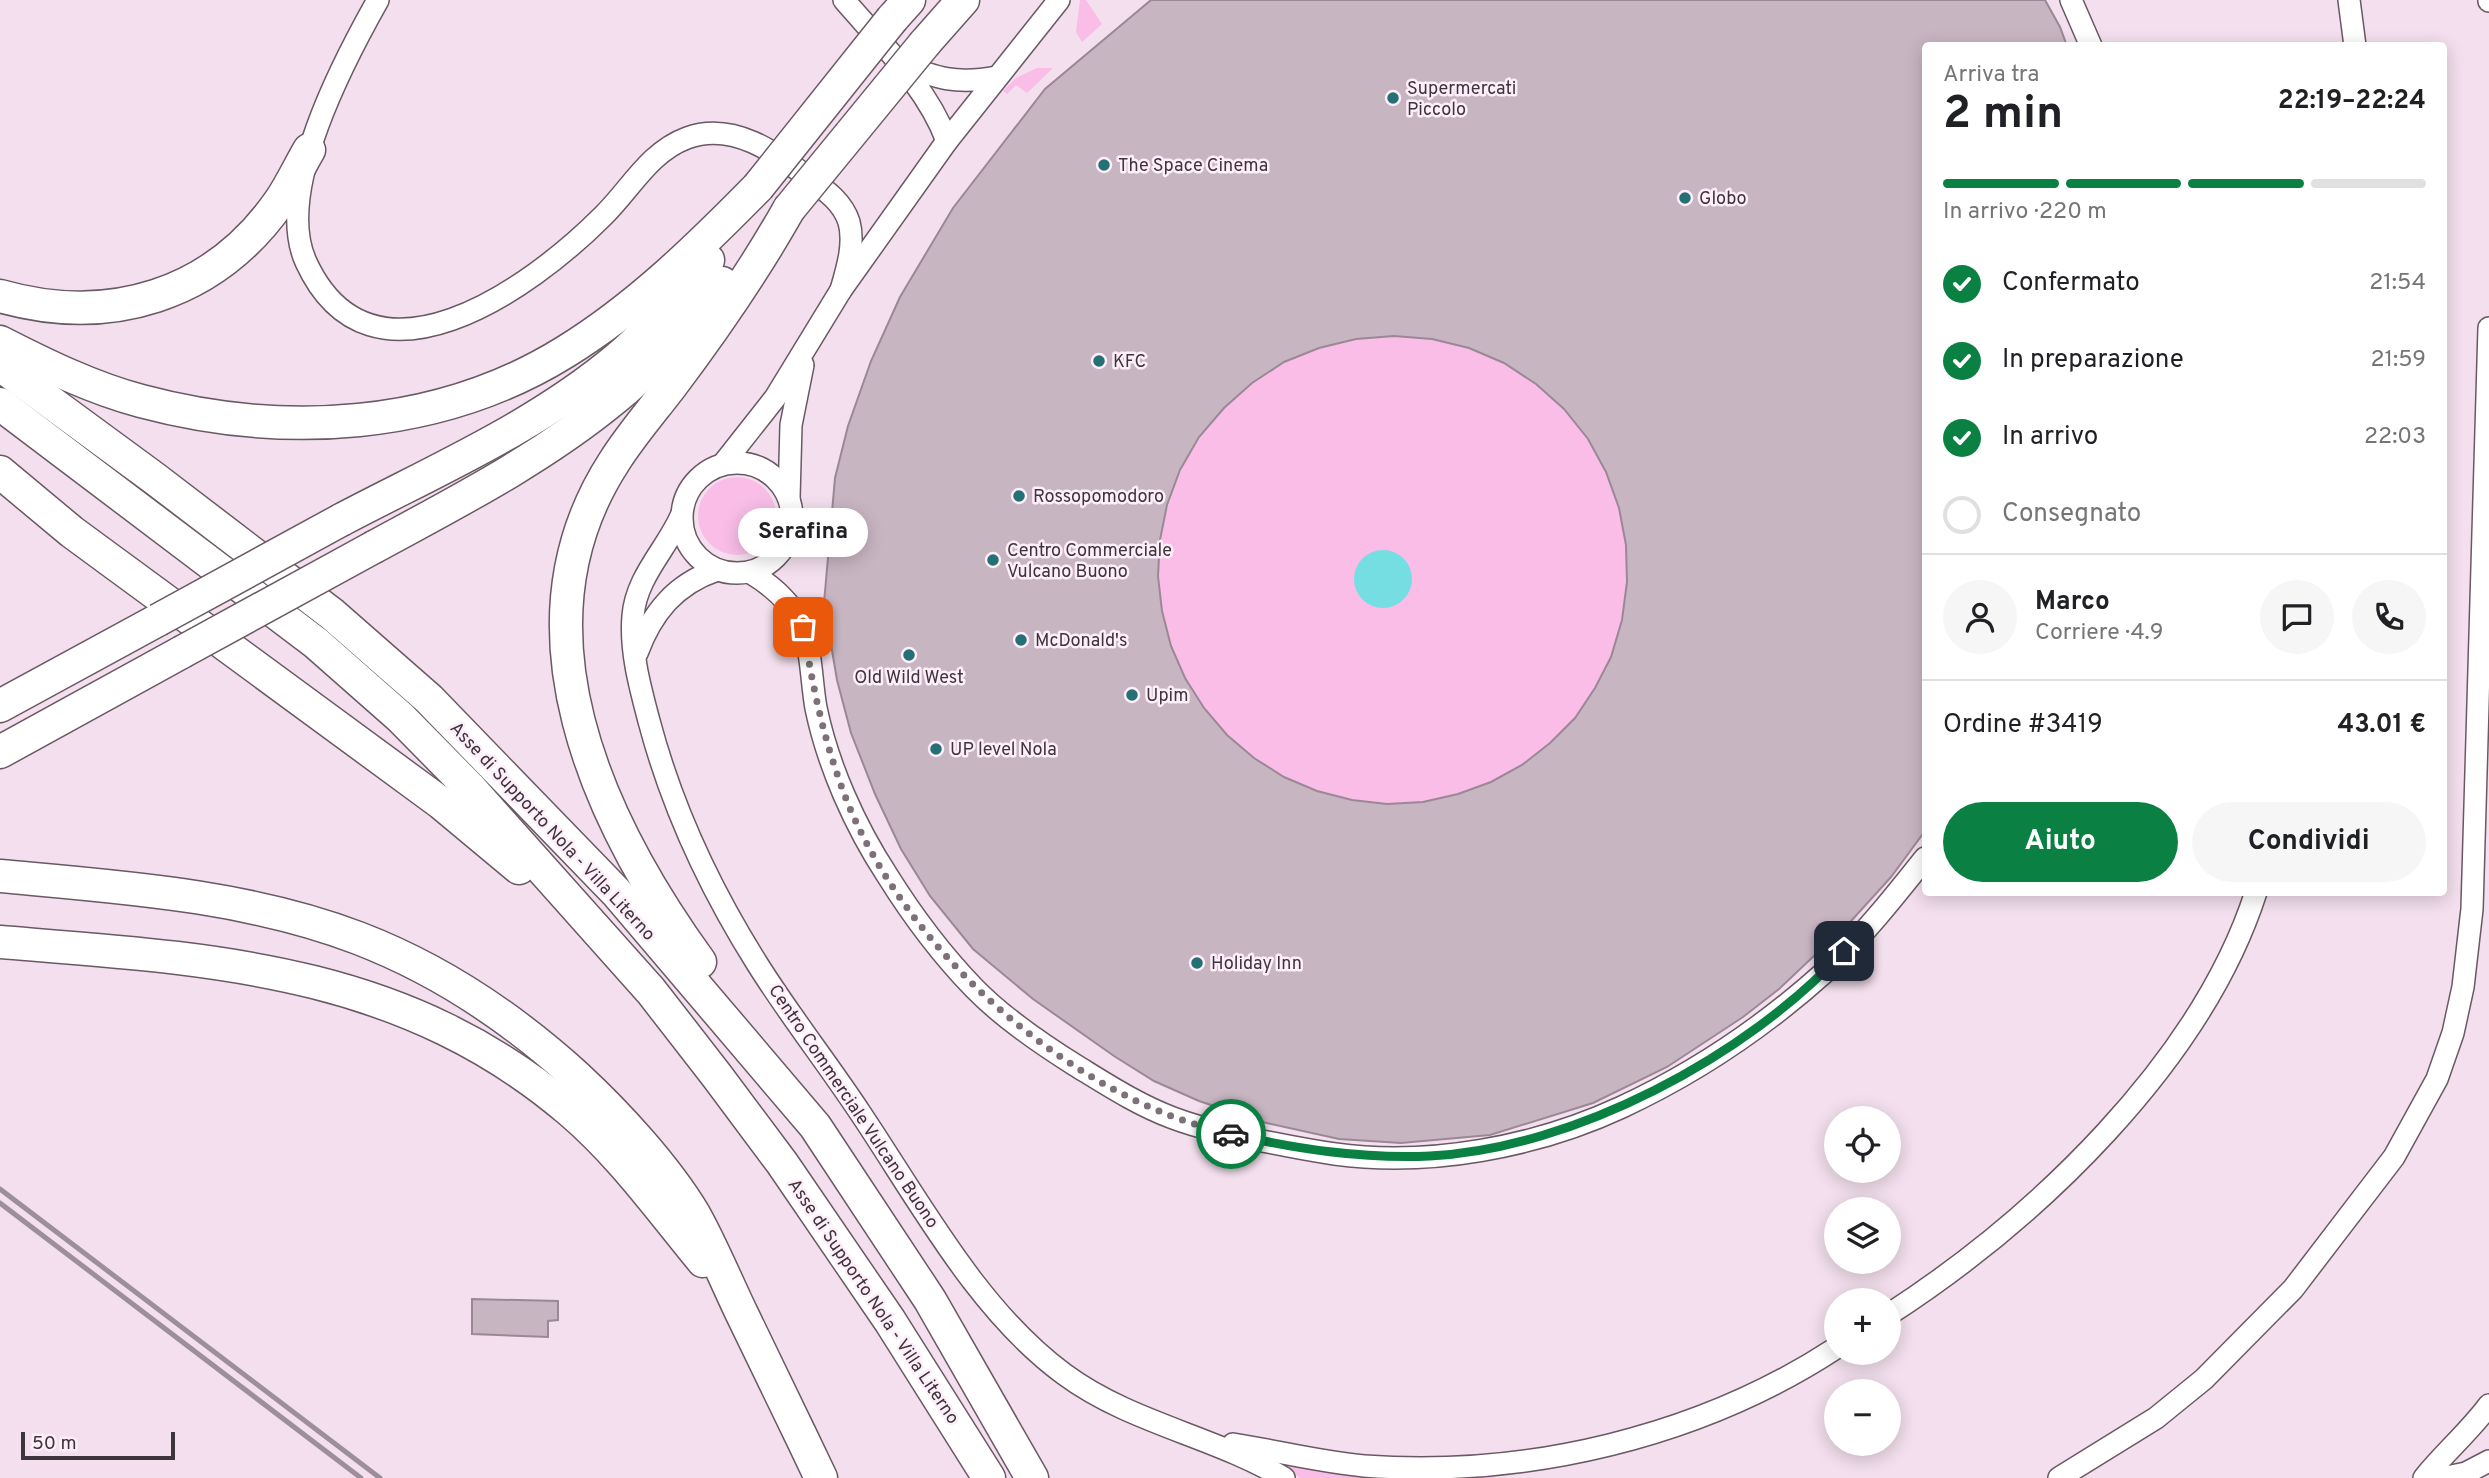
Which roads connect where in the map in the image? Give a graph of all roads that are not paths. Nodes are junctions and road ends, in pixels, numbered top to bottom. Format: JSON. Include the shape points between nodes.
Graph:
{"nodes":[{"id":1,"x":379,"y":0,"type":"edge"},
{"id":2,"x":844,"y":0,"type":"edge"},
{"id":3,"x":963,"y":0,"type":"edge"},
{"id":4,"x":1059,"y":0,"type":"edge"},
{"id":5,"x":2071,"y":0,"type":"edge"},
{"id":6,"x":2349,"y":0,"type":"edge"},
{"id":7,"x":902,"y":6,"type":"edge"},
{"id":8,"x":2089,"y":42,"type":"edge"},
{"id":9,"x":2354,"y":42,"type":"edge"},
{"id":10,"x":898,"y":63,"type":"junction"},
{"id":11,"x":997,"y":77,"type":"junction"},
{"id":12,"x":947,"y":141,"type":"junction"},
{"id":13,"x":309,"y":150,"type":"junction"},
{"id":14,"x":758,"y":187,"type":"junction"},
{"id":15,"x":789,"y":209,"type":"junction"},
{"id":16,"x":841,"y":290,"type":"junction"},
{"id":17,"x":0,"y":296,"type":"edge"},
{"id":18,"x":2489,"y":328,"type":"edge"},
{"id":19,"x":0,"y":340,"type":"edge"},
{"id":20,"x":810,"y":344,"type":"junction"},
{"id":21,"x":0,"y":365,"type":"edge"},
{"id":22,"x":0,"y":404,"type":"edge"},
{"id":23,"x":723,"y":464,"type":"junction"},
{"id":24,"x":0,"y":472,"type":"edge"},
{"id":25,"x":0,"y":497,"type":"edge"},
{"id":26,"x":789,"y":498,"type":"junction"},
{"id":27,"x":681,"y":516,"type":"junction"},
{"id":28,"x":72,"y":532,"type":"junction"},
{"id":29,"x":717,"y":570,"type":"junction"},
{"id":30,"x":751,"y":573,"type":"junction"},
{"id":31,"x":635,"y":658,"type":"junction"},
{"id":32,"x":0,"y":706,"type":"edge"},
{"id":33,"x":0,"y":752,"type":"edge"},
{"id":34,"x":1922,"y":862,"type":"edge"},
{"id":35,"x":0,"y":876,"type":"edge"},
{"id":36,"x":2255,"y":896,"type":"edge"},
{"id":37,"x":0,"y":942,"type":"edge"},
{"id":38,"x":651,"y":991,"type":"junction"},
{"id":39,"x":815,"y":1126,"type":"junction"},
{"id":40,"x":738,"y":1305,"type":"junction"},
{"id":41,"x":1901,"y":1306,"type":"edge"},
{"id":42,"x":1824,"y":1355,"type":"edge"},
{"id":43,"x":2489,"y":1405,"type":"edge"},
{"id":44,"x":2466,"y":1436,"type":"junction"},
{"id":45,"x":1197,"y":1438,"type":"junction"},
{"id":46,"x":2489,"y":1438,"type":"edge"},
{"id":47,"x":1557,"y":1458,"type":"junction"},
{"id":48,"x":2489,"y":1461,"type":"edge"},
{"id":49,"x":2469,"y":1475,"type":"edge"},
{"id":50,"x":821,"y":1478,"type":"edge"},
{"id":51,"x":989,"y":1478,"type":"edge"},
{"id":52,"x":1032,"y":1478,"type":"edge"},
{"id":53,"x":1284,"y":1478,"type":"edge"},
{"id":54,"x":1513,"y":1478,"type":"edge"},
{"id":55,"x":2059,"y":1478,"type":"edge"},
{"id":56,"x":2424,"y":1478,"type":"edge"},
{"id":57,"x":2442,"y":1478,"type":"edge"}],
"edges":[{"from":1,"to":13,"type":"street","via":[[349,55]]},
{"from":2,"to":10,"type":"street"},
{"from":3,"to":15,"type":"highway","bridge":true},
{"from":4,"to":11,"type":"street","name":"Centro Commerciale Vulcano Buono"},
{"from":5,"to":8,"type":"street"},
{"from":6,"to":9,"type":"street"},
{"from":7,"to":14,"type":"highway","bridge":true},
{"from":10,"to":11,"type":"street","via":[[954,82]]},
{"from":10,"to":12,"type":"street","via":[[940,121]]},
{"from":11,"to":12,"type":"street","name":"Centro Commerciale Vulcano Buono"},
{"from":12,"to":16,"type":"street","name":"Centro Commerciale Vulcano Buono"},
{"from":13,"to":16,"type":"street","via":[[298,202],[302,254],[327,295],[372,326],[400,331],[428,328],[492,301],[572,244],[669,147],[689,137],[712,135],[733,136],[776,152],[843,208],[852,234]]},
{"from":13,"to":17,"type":"highway","via":[[280,201],[254,233],[225,261],[186,285],[150,300],[107,307],[64,307]]},
{"from":14,"to":19,"type":"highway","via":[[675,268],[566,351],[481,393],[426,410],[372,420],[317,423],[210,416],[140,401],[56,370]]},
{"from":14,"to":32,"type":"highway","bridge":true,"via":[[722,244],[660,316],[619,358],[533,418]]},
{"from":15,"to":33,"type":"highway","bridge":true,"via":[[654,362],[614,399],[541,453]]},
{"from":15,"to":39,"type":"highway","via":[[759,261],[612,464],[588,513],[573,558],[566,608],[567,665],[577,719],[595,775],[629,853],[669,919]]},
{"from":16,"to":20,"type":"street","name":"Centro Commerciale Vulcano Buono"},
{"from":18,"to":55,"type":"street","via":[[2472,909],[2463,987],[2437,1079],[2394,1157],[2293,1289],[2204,1379],[2113,1446]]},
{"from":20,"to":23,"type":"street","name":"Centro Commerciale Vulcano Buono"},
{"from":20,"to":26,"type":"street","name":"Centro Commerciale Vulcano Buono","via":[[791,425]]},
{"from":21,"to":39,"type":"highway","name":"Asse di Supporto Nola - Villa Literno","via":[[332,614],[429,699],[616,892]]},
{"from":22,"to":38,"type":"highway","name":"Asse di Supporto Nola - Villa Literno","via":[[316,642],[400,717],[469,787]]},
{"from":23,"to":26,"type":"street","via":[[747,464],[769,473]]},
{"from":23,"to":27,"type":"street","name":"Centro Commerciale Vulcano Buono","via":[[693,483]]},
{"from":24,"to":28,"type":"highway"},
{"from":25,"to":28,"type":"highway"},
{"from":26,"to":30,"type":"street","name":"Centro Commerciale Vulcano Buono","via":[[793,516],[782,552]]},
{"from":27,"to":29,"type":"street","via":[[690,549]]},
{"from":27,"to":31,"type":"street","name":"Centro Commerciale Vulcano Buono","via":[[638,592],[633,614]]},
{"from":28,"to":38,"type":"highway","via":[[441,803],[506,855]]},
{"from":29,"to":30,"type":"street"},
{"from":29,"to":31,"type":"street","via":[[681,588],[661,606],[646,628]]},
{"from":30,"to":34,"type":"street","via":[[779,593],[803,627],[817,712],[846,798],[888,877],[945,956],[976,991],[1049,1049],[1127,1096],[1213,1130],[1338,1155],[1432,1156],[1505,1145],[1621,1108],[1683,1075],[1763,1022],[1827,970]]},
{"from":31,"to":45,"type":"street","name":"Centro Commerciale Vulcano Buono","via":[[656,748],[677,807],[726,912],[966,1271],[1015,1330],[1065,1375],[1127,1411]]},
{"from":35,"to":40,"type":"highway","via":[[194,898],[277,913],[355,937],[452,984],[500,1013],[603,1101],[694,1214]]},
{"from":36,"to":41,"type":"street","via":[[2210,992],[2111,1126],[2021,1218]]},
{"from":37,"to":40,"type":"highway","via":[[162,955],[264,969],[374,999],[421,1018],[471,1044],[569,1109],[616,1154]]},
{"from":38,"to":51,"type":"highway","name":"Asse di Supporto Nola - Villa Literno","via":[[782,1164],[890,1321]]},
{"from":39,"to":52,"type":"highway","name":"Asse di Supporto Nola - Villa Literno","via":[[930,1300]]},
{"from":40,"to":50,"type":"highway"},
{"from":42,"to":47,"type":"street","via":[[1753,1394],[1698,1417]]},
{"from":43,"to":44,"type":"street"},
{"from":44,"to":46,"type":"street"},
{"from":44,"to":56,"type":"street","via":[[2445,1452]]},
{"from":45,"to":47,"type":"street","via":[[1367,1466]]},
{"from":45,"to":53,"type":"street"},
{"from":47,"to":54,"type":"street"},
{"from":48,"to":49,"type":"street"},
{"from":49,"to":57,"type":"street"}]}
